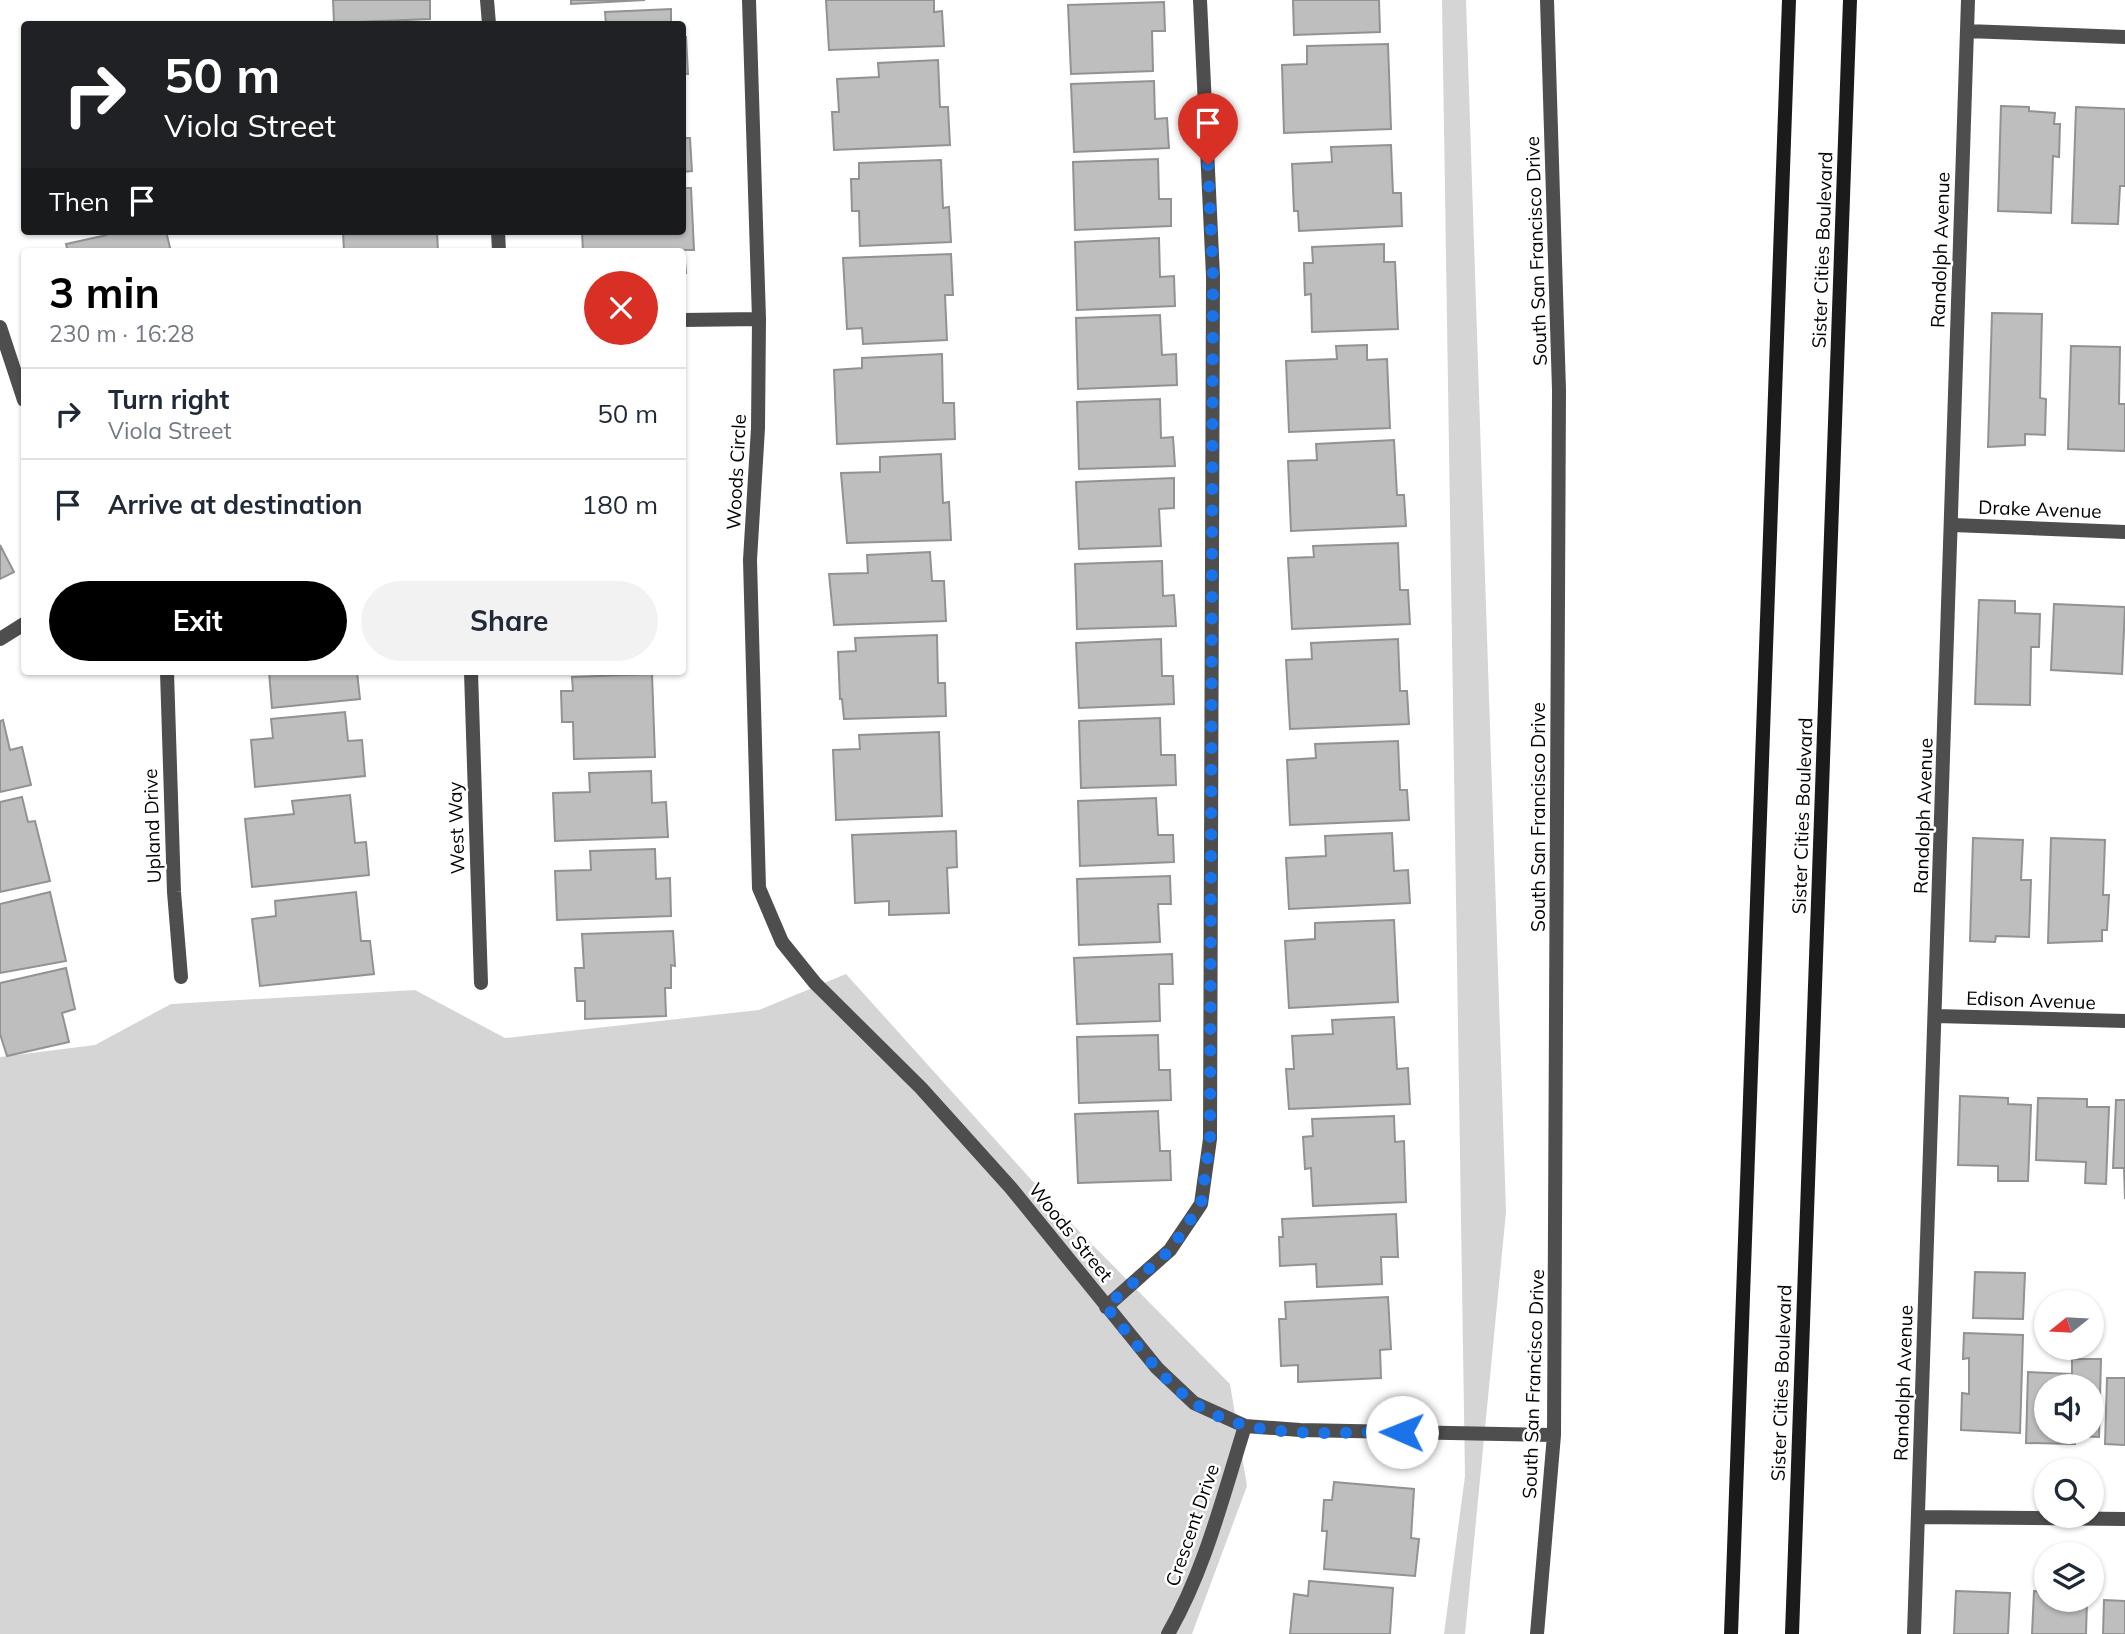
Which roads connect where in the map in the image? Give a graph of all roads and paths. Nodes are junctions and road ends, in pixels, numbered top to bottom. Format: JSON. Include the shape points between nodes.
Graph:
{"nodes":[{"id":1,"x":487,"y":0,"type":"edge"},
{"id":2,"x":749,"y":0,"type":"edge"},
{"id":3,"x":1200,"y":0,"type":"edge"},
{"id":4,"x":1547,"y":0,"type":"edge"},
{"id":5,"x":1789,"y":0,"type":"edge"},
{"id":6,"x":1850,"y":0,"type":"edge"},
{"id":7,"x":1968,"y":0,"type":"edge"},
{"id":8,"x":489,"y":21,"type":"edge"},
{"id":9,"x":1968,"y":31,"type":"junction"},
{"id":10,"x":2125,"y":37,"type":"edge"},
{"id":11,"x":759,"y":319,"type":"junction"},
{"id":12,"x":686,"y":320,"type":"edge"},
{"id":13,"x":0,"y":327,"type":"edge"},
{"id":14,"x":21,"y":391,"type":"edge"},
{"id":15,"x":1953,"y":525,"type":"junction"},
{"id":16,"x":2125,"y":532,"type":"edge"},
{"id":17,"x":21,"y":626,"type":"edge"},
{"id":18,"x":0,"y":639,"type":"edge"},
{"id":19,"x":167,"y":675,"type":"edge"},
{"id":20,"x":471,"y":675,"type":"edge"},
{"id":21,"x":782,"y":943,"type":"joint"},
{"id":22,"x":181,"y":978,"type":"dead end"},
{"id":23,"x":481,"y":984,"type":"dead end"},
{"id":24,"x":1935,"y":1016,"type":"junction"},
{"id":25,"x":2125,"y":1021,"type":"edge"},
{"id":26,"x":1106,"y":1307,"type":"junction"},
{"id":27,"x":1245,"y":1426,"type":"junction"},
{"id":28,"x":1554,"y":1436,"type":"junction"},
{"id":29,"x":1918,"y":1517,"type":"junction"},
{"id":30,"x":2125,"y":1519,"type":"edge"},
{"id":31,"x":1168,"y":1634,"type":"edge"},
{"id":32,"x":1537,"y":1634,"type":"edge"},
{"id":33,"x":1731,"y":1634,"type":"edge"},
{"id":34,"x":1791,"y":1634,"type":"edge"},
{"id":35,"x":1914,"y":1634,"type":"edge"}],
"edges":[{"from":1,"to":8,"type":"street"},
{"from":2,"to":11,"type":"street","name":"Woods Circle"},
{"from":3,"to":26,"type":"street","via":[[1213,275],[1210,1139],[1201,1204],[1170,1250]]},
{"from":4,"to":28,"type":"street","name":"South San Francisco Drive","via":[[1559,390]]},
{"from":5,"to":33,"type":"main road","name":"Sister Cities Boulevard"},
{"from":6,"to":34,"type":"main road","name":"Sister Cities Boulevard"},
{"from":7,"to":9,"type":"street","name":"Randolph Avenue"},
{"from":9,"to":10,"type":"street"},
{"from":9,"to":15,"type":"street","name":"Randolph Avenue"},
{"from":11,"to":12,"type":"street"},
{"from":11,"to":21,"type":"street","name":"Woods Circle","via":[[750,560],[758,888]]},
{"from":13,"to":14,"type":"street"},
{"from":15,"to":16,"type":"street","name":"Drake Avenue"},
{"from":15,"to":24,"type":"street","name":"Randolph Avenue"},
{"from":17,"to":18,"type":"street"},
{"from":19,"to":22,"type":"street","name":"Upland Drive"},
{"from":20,"to":23,"type":"street","name":"West Way"},
{"from":21,"to":26,"type":"street","name":"Woods Street","via":[[1011,1188]]},
{"from":24,"to":25,"type":"street","name":"Edison Avenue"},
{"from":24,"to":29,"type":"street","name":"Randolph Avenue"},
{"from":26,"to":27,"type":"street","name":"Woods Street","via":[[1157,1368],[1194,1403]]},
{"from":27,"to":28,"type":"street","name":"Woods Street"},
{"from":27,"to":31,"type":"street","name":"Crescent Drive","via":[[1207,1545]]},
{"from":28,"to":32,"type":"street","name":"South San Francisco Drive"},
{"from":29,"to":30,"type":"street"},
{"from":29,"to":35,"type":"street","name":"Randolph Avenue"}]}
